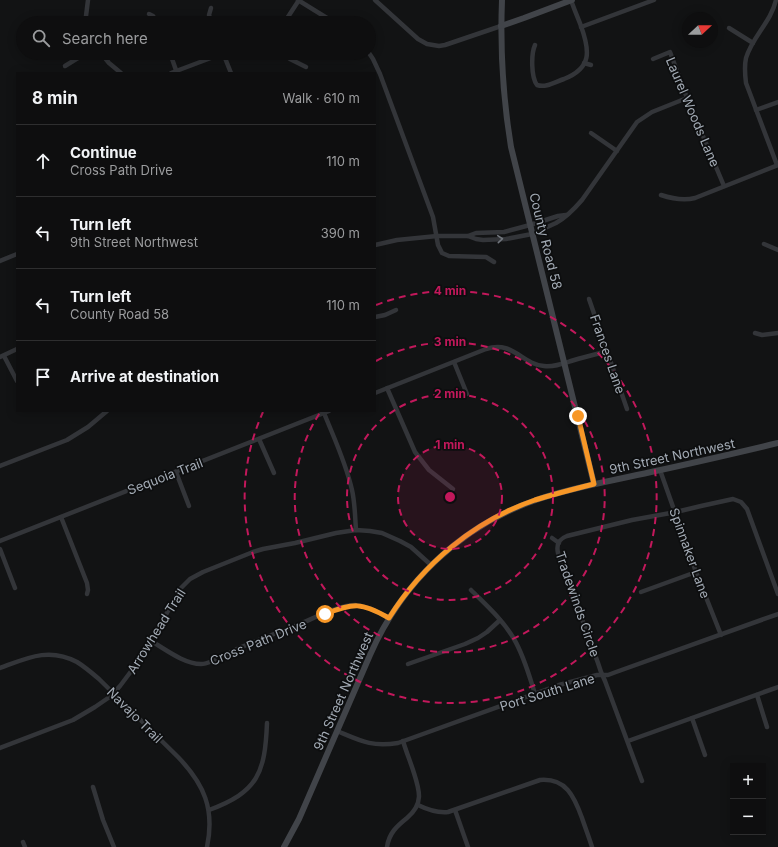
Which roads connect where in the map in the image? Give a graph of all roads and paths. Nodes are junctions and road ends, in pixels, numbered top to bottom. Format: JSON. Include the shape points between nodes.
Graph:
{"nodes":[{"id":1,"x":88,"y":0,"type":"edge"},
{"id":2,"x":298,"y":0,"type":"edge"},
{"id":3,"x":375,"y":0,"type":"edge"},
{"id":4,"x":502,"y":0,"type":"edge"},
{"id":5,"x":572,"y":0,"type":"edge"},
{"id":6,"x":654,"y":0,"type":"edge"},
{"id":7,"x":776,"y":0,"type":"edge"},
{"id":8,"x":211,"y":8,"type":"dead end"},
{"id":9,"x":149,"y":14,"type":"dead end"},
{"id":10,"x":86,"y":16,"type":"edge"},
{"id":11,"x":153,"y":16,"type":"edge"},
{"id":12,"x":209,"y":16,"type":"edge"},
{"id":13,"x":288,"y":16,"type":"edge"},
{"id":14,"x":324,"y":16,"type":"edge"},
{"id":15,"x":501,"y":26,"type":"junction"},
{"id":16,"x":581,"y":27,"type":"junction"},
{"id":17,"x":729,"y":28,"type":"dead end"},
{"id":18,"x":753,"y":43,"type":"junction"},
{"id":19,"x":535,"y":45,"type":"dead end"},
{"id":20,"x":653,"y":59,"type":"dead end"},
{"id":21,"x":75,"y":60,"type":"edge"},
{"id":22,"x":107,"y":60,"type":"edge"},
{"id":23,"x":173,"y":60,"type":"edge"},
{"id":24,"x":207,"y":60,"type":"edge"},
{"id":25,"x":226,"y":60,"type":"edge"},
{"id":26,"x":292,"y":60,"type":"edge"},
{"id":27,"x":373,"y":60,"type":"edge"},
{"id":28,"x":584,"y":63,"type":"junction"},
{"id":29,"x":591,"y":65,"type":"dead end"},
{"id":30,"x":65,"y":66,"type":"dead end"},
{"id":31,"x":306,"y":67,"type":"dead end"},
{"id":32,"x":120,"y":72,"type":"edge"},
{"id":33,"x":177,"y":72,"type":"edge"},
{"id":34,"x":231,"y":72,"type":"edge"},
{"id":35,"x":687,"y":98,"type":"junction"},
{"id":36,"x":778,"y":102,"type":"edge"},
{"id":37,"x":756,"y":110,"type":"junction"},
{"id":38,"x":591,"y":133,"type":"dead end"},
{"id":39,"x":616,"y":151,"type":"junction"},
{"id":40,"x":778,"y":165,"type":"edge"},
{"id":41,"x":724,"y":186,"type":"junction"},
{"id":42,"x":661,"y":195,"type":"dead end"},
{"id":43,"x":566,"y":215,"type":"junction"},
{"id":44,"x":530,"y":225,"type":"junction"},
{"id":45,"x":532,"y":234,"type":"junction"},
{"id":46,"x":437,"y":236,"type":"junction"},
{"id":47,"x":468,"y":236,"type":"junction"},
{"id":48,"x":764,"y":244,"type":"dead end"},
{"id":49,"x":376,"y":245,"type":"edge"},
{"id":50,"x":778,"y":250,"type":"edge"},
{"id":51,"x":16,"y":254,"type":"edge"},
{"id":52,"x":0,"y":261,"type":"edge"},
{"id":53,"x":494,"y":262,"type":"dead end"},
{"id":54,"x":589,"y":299,"type":"dead end"},
{"id":55,"x":396,"y":310,"type":"dead end"},
{"id":56,"x":376,"y":318,"type":"edge"},
{"id":57,"x":778,"y":332,"type":"edge"},
{"id":58,"x":755,"y":333,"type":"dead end"},
{"id":59,"x":16,"y":349,"type":"edge"},
{"id":60,"x":607,"y":351,"type":"junction"},
{"id":61,"x":2,"y":356,"type":"edge"},
{"id":62,"x":454,"y":362,"type":"junction"},
{"id":63,"x":564,"y":364,"type":"junction"},
{"id":64,"x":16,"y":380,"type":"edge"},
{"id":65,"x":387,"y":388,"type":"junction"},
{"id":66,"x":376,"y":393,"type":"edge"},
{"id":67,"x":467,"y":394,"type":"dead end"},
{"id":68,"x":627,"y":409,"type":"dead end"},
{"id":69,"x":106,"y":412,"type":"edge"},
{"id":70,"x":324,"y":413,"type":"joint"},
{"id":71,"x":259,"y":439,"type":"junction"},
{"id":72,"x":778,"y":444,"type":"edge"},
{"id":73,"x":0,"y":466,"type":"edge"},
{"id":74,"x":660,"y":470,"type":"junction"},
{"id":75,"x":176,"y":472,"type":"junction"},
{"id":76,"x":274,"y":473,"type":"dead end"},
{"id":77,"x":594,"y":484,"type":"junction"},
{"id":78,"x":453,"y":489,"type":"dead end"},
{"id":79,"x":189,"y":506,"type":"dead end"},
{"id":80,"x":676,"y":512,"type":"junction"},
{"id":81,"x":61,"y":517,"type":"junction"},
{"id":82,"x":356,"y":530,"type":"junction"},
{"id":83,"x":552,"y":538,"type":"dead end"},
{"id":84,"x":0,"y":541,"type":"edge"},
{"id":85,"x":558,"y":543,"type":"junction"},
{"id":86,"x":0,"y":549,"type":"edge"},
{"id":87,"x":431,"y":565,"type":"junction"},
{"id":88,"x":696,"y":572,"type":"junction"},
{"id":89,"x":15,"y":588,"type":"dead end"},
{"id":90,"x":471,"y":590,"type":"dead end"},
{"id":91,"x":641,"y":592,"type":"dead end"},
{"id":92,"x":87,"y":594,"type":"dead end"},
{"id":93,"x":778,"y":594,"type":"edge"},
{"id":94,"x":778,"y":614,"type":"edge"},
{"id":95,"x":389,"y":618,"type":"junction"},
{"id":96,"x":500,"y":620,"type":"junction"},
{"id":97,"x":721,"y":635,"type":"junction"},
{"id":98,"x":151,"y":641,"type":"junction"},
{"id":99,"x":408,"y":664,"type":"dead end"},
{"id":100,"x":0,"y":668,"type":"edge"},
{"id":101,"x":602,"y":675,"type":"junction"},
{"id":102,"x":778,"y":687,"type":"edge"},
{"id":103,"x":113,"y":693,"type":"junction"},
{"id":104,"x":535,"y":694,"type":"junction"},
{"id":105,"x":757,"y":695,"type":"junction"},
{"id":106,"x":692,"y":718,"type":"junction"},
{"id":107,"x":267,"y":723,"type":"dead end"},
{"id":108,"x":767,"y":727,"type":"dead end"},
{"id":109,"x":337,"y":731,"type":"junction"},
{"id":110,"x":403,"y":741,"type":"junction"},
{"id":111,"x":628,"y":741,"type":"junction"},
{"id":112,"x":0,"y":748,"type":"edge"},
{"id":113,"x":705,"y":755,"type":"dead end"},
{"id":114,"x":642,"y":781,"type":"dead end"},
{"id":115,"x":92,"y":787,"type":"dead end"},
{"id":116,"x":418,"y":805,"type":"junction"},
{"id":117,"x":209,"y":810,"type":"junction"},
{"id":118,"x":455,"y":810,"type":"junction"},
{"id":119,"x":114,"y":847,"type":"edge"},
{"id":120,"x":207,"y":847,"type":"edge"},
{"id":121,"x":284,"y":847,"type":"edge"},
{"id":122,"x":386,"y":847,"type":"edge"},
{"id":123,"x":468,"y":847,"type":"edge"},
{"id":124,"x":592,"y":847,"type":"edge"}],
"edges":[{"from":1,"to":10,"type":"street"},
{"from":2,"to":13,"type":"street"},
{"from":2,"to":14,"type":"street"},
{"from":3,"to":15,"type":"street","via":[[427,44],[445,46]]},
{"from":4,"to":15,"type":"street","name":"County Road 58"},
{"from":5,"to":15,"type":"street"},
{"from":5,"to":16,"type":"street"},
{"from":6,"to":16,"type":"street"},
{"from":7,"to":18,"type":"street","via":[[772,13]]},
{"from":8,"to":12,"type":"street"},
{"from":9,"to":11,"type":"street"},
{"from":15,"to":44,"type":"street","name":"County Road 58","via":[[507,118]]},
{"from":16,"to":28,"type":"street","via":[[587,51]]},
{"from":17,"to":18,"type":"street"},
{"from":18,"to":37,"type":"street","via":[[746,58],[745,75]]},
{"from":19,"to":28,"type":"street","via":[[532,54],[534,78],[539,86],[570,76],[580,70]]},
{"from":20,"to":35,"type":"street","name":"Laurel Woods Lane","via":[[670,52]]},
{"from":21,"to":30,"type":"street"},
{"from":22,"to":32,"type":"street"},
{"from":23,"to":33,"type":"street"},
{"from":24,"to":33,"type":"street"},
{"from":25,"to":34,"type":"street"},
{"from":26,"to":31,"type":"street"},
{"from":27,"to":46,"type":"street","via":[[433,217]]},
{"from":28,"to":29,"type":"street"},
{"from":35,"to":39,"type":"street","via":[[641,119]]},
{"from":35,"to":41,"type":"street","name":"Laurel Woods Lane"},
{"from":36,"to":37,"type":"street"},
{"from":37,"to":40,"type":"street"},
{"from":38,"to":39,"type":"street"},
{"from":39,"to":43,"type":"street","via":[[588,193]]},
{"from":40,"to":41,"type":"street"},
{"from":41,"to":42,"type":"street","via":[[691,199],[676,200]]},
{"from":43,"to":44,"type":"street"},
{"from":43,"to":45,"type":"street"},
{"from":44,"to":45,"type":"street","name":"County Road 58"},
{"from":44,"to":47,"type":"street","via":[[504,232]]},
{"from":47,"to":45,"type":"street","one_way":true,"via":[[491,240]]},
{"from":45,"to":63,"type":"street","name":"County Road 58"},
{"from":46,"to":47,"type":"street"},
{"from":46,"to":49,"type":"street"},
{"from":46,"to":53,"type":"street","via":[[442,253],[449,256],[486,257]]},
{"from":48,"to":50,"type":"street"},
{"from":51,"to":52,"type":"street"},
{"from":54,"to":60,"type":"street","name":"Frances Lane"},
{"from":55,"to":56,"type":"street"},
{"from":57,"to":58,"type":"street","via":[[762,335]]},
{"from":59,"to":61,"type":"street"},
{"from":60,"to":63,"type":"street"},
{"from":60,"to":68,"type":"street","name":"Frances Lane"},
{"from":61,"to":64,"type":"street"},
{"from":62,"to":63,"type":"street","via":[[498,347],[509,349],[539,366]]},
{"from":62,"to":65,"type":"street"},
{"from":62,"to":67,"type":"street"},
{"from":63,"to":77,"type":"street","name":"County Road 58"},
{"from":65,"to":66,"type":"street"},
{"from":65,"to":78,"type":"street","via":[[415,452],[429,470]]},
{"from":69,"to":73,"type":"street","via":[[67,440]]},
{"from":70,"to":71,"type":"street","name":"Sequoia Trail"},
{"from":70,"to":82,"type":"street","via":[[352,491]]},
{"from":71,"to":75,"type":"street","name":"Sequoia Trail"},
{"from":71,"to":76,"type":"street"},
{"from":72,"to":74,"type":"street","name":"9th Street Northwest"},
{"from":74,"to":77,"type":"street","name":"9th Street Northwest"},
{"from":74,"to":80,"type":"street","name":"Spinnaker Lane"},
{"from":75,"to":79,"type":"street"},
{"from":75,"to":81,"type":"street","name":"Sequoia Trail"},
{"from":77,"to":87,"type":"street","name":"9th Street Northwest","via":[[542,498],[506,512],[468,535]]},
{"from":80,"to":85,"type":"street","name":"Tradewinds Circle","via":[[567,536],[561,538]]},
{"from":80,"to":88,"type":"street","name":"Spinnaker Lane"},
{"from":80,"to":93,"type":"street","name":"Tradewinds Circle","via":[[733,499],[741,502],[749,514]]},
{"from":81,"to":84,"type":"street","name":"Sequoia Trail"},
{"from":81,"to":92,"type":"street","via":[[87,583]]},
{"from":82,"to":87,"type":"street","name":"Arrowhead Trail","via":[[382,533],[400,541]]},
{"from":82,"to":98,"type":"street","name":"Arrowhead Trail","via":[[263,549],[197,575],[181,588]]},
{"from":83,"to":85,"type":"street"},
{"from":85,"to":101,"type":"street","name":"Tradewinds Circle","via":[[558,553]]},
{"from":86,"to":89,"type":"street"},
{"from":87,"to":95,"type":"street","name":"9th Street Northwest","via":[[410,588]]},
{"from":88,"to":91,"type":"street"},
{"from":88,"to":97,"type":"street","name":"Spinnaker Lane"},
{"from":90,"to":96,"type":"street"},
{"from":94,"to":97,"type":"street","name":"Port South Lane"},
{"from":95,"to":98,"type":"street","name":"Cross Path Drive","via":[[368,607],[346,606],[202,664],[182,659]]},
{"from":95,"to":109,"type":"street","name":"9th Street Northwest","via":[[375,643]]},
{"from":96,"to":99,"type":"street","via":[[478,638]]},
{"from":96,"to":104,"type":"street","via":[[517,643]]},
{"from":97,"to":101,"type":"street","name":"Port South Lane"},
{"from":98,"to":103,"type":"street","name":"Arrowhead Trail","via":[[126,679]]},
{"from":100,"to":103,"type":"street","name":"Navajo Trail","via":[[37,655],[61,656],[87,668]]},
{"from":101,"to":104,"type":"street","name":"Port South Lane","via":[[559,685]]},
{"from":101,"to":111,"type":"street","name":"Tradewinds Circle"},
{"from":102,"to":105,"type":"street"},
{"from":103,"to":112,"type":"street","name":"Arrowhead Trail","via":[[73,720]]},
{"from":103,"to":117,"type":"street","name":"Navajo Trail","via":[[189,768],[201,786]]},
{"from":104,"to":110,"type":"street","name":"Port South Lane"},
{"from":105,"to":106,"type":"street"},
{"from":105,"to":108,"type":"street"},
{"from":106,"to":111,"type":"street"},
{"from":106,"to":113,"type":"street"},
{"from":107,"to":117,"type":"street","via":[[265,752],[257,776],[236,798]]},
{"from":109,"to":110,"type":"street","name":"Port South Lane","via":[[368,743]]},
{"from":109,"to":121,"type":"street","name":"9th Street Northwest","via":[[299,819]]},
{"from":110,"to":116,"type":"street","via":[[419,791]]},
{"from":111,"to":114,"type":"street","name":"Tradewinds Circle"},
{"from":115,"to":119,"type":"street"},
{"from":116,"to":118,"type":"street","via":[[437,812]]},
{"from":116,"to":122,"type":"street","via":[[394,829]]},
{"from":117,"to":120,"type":"street","name":"Navajo Trail"},
{"from":118,"to":123,"type":"street"},
{"from":118,"to":124,"type":"street","via":[[535,782],[558,782],[573,797]]}]}
